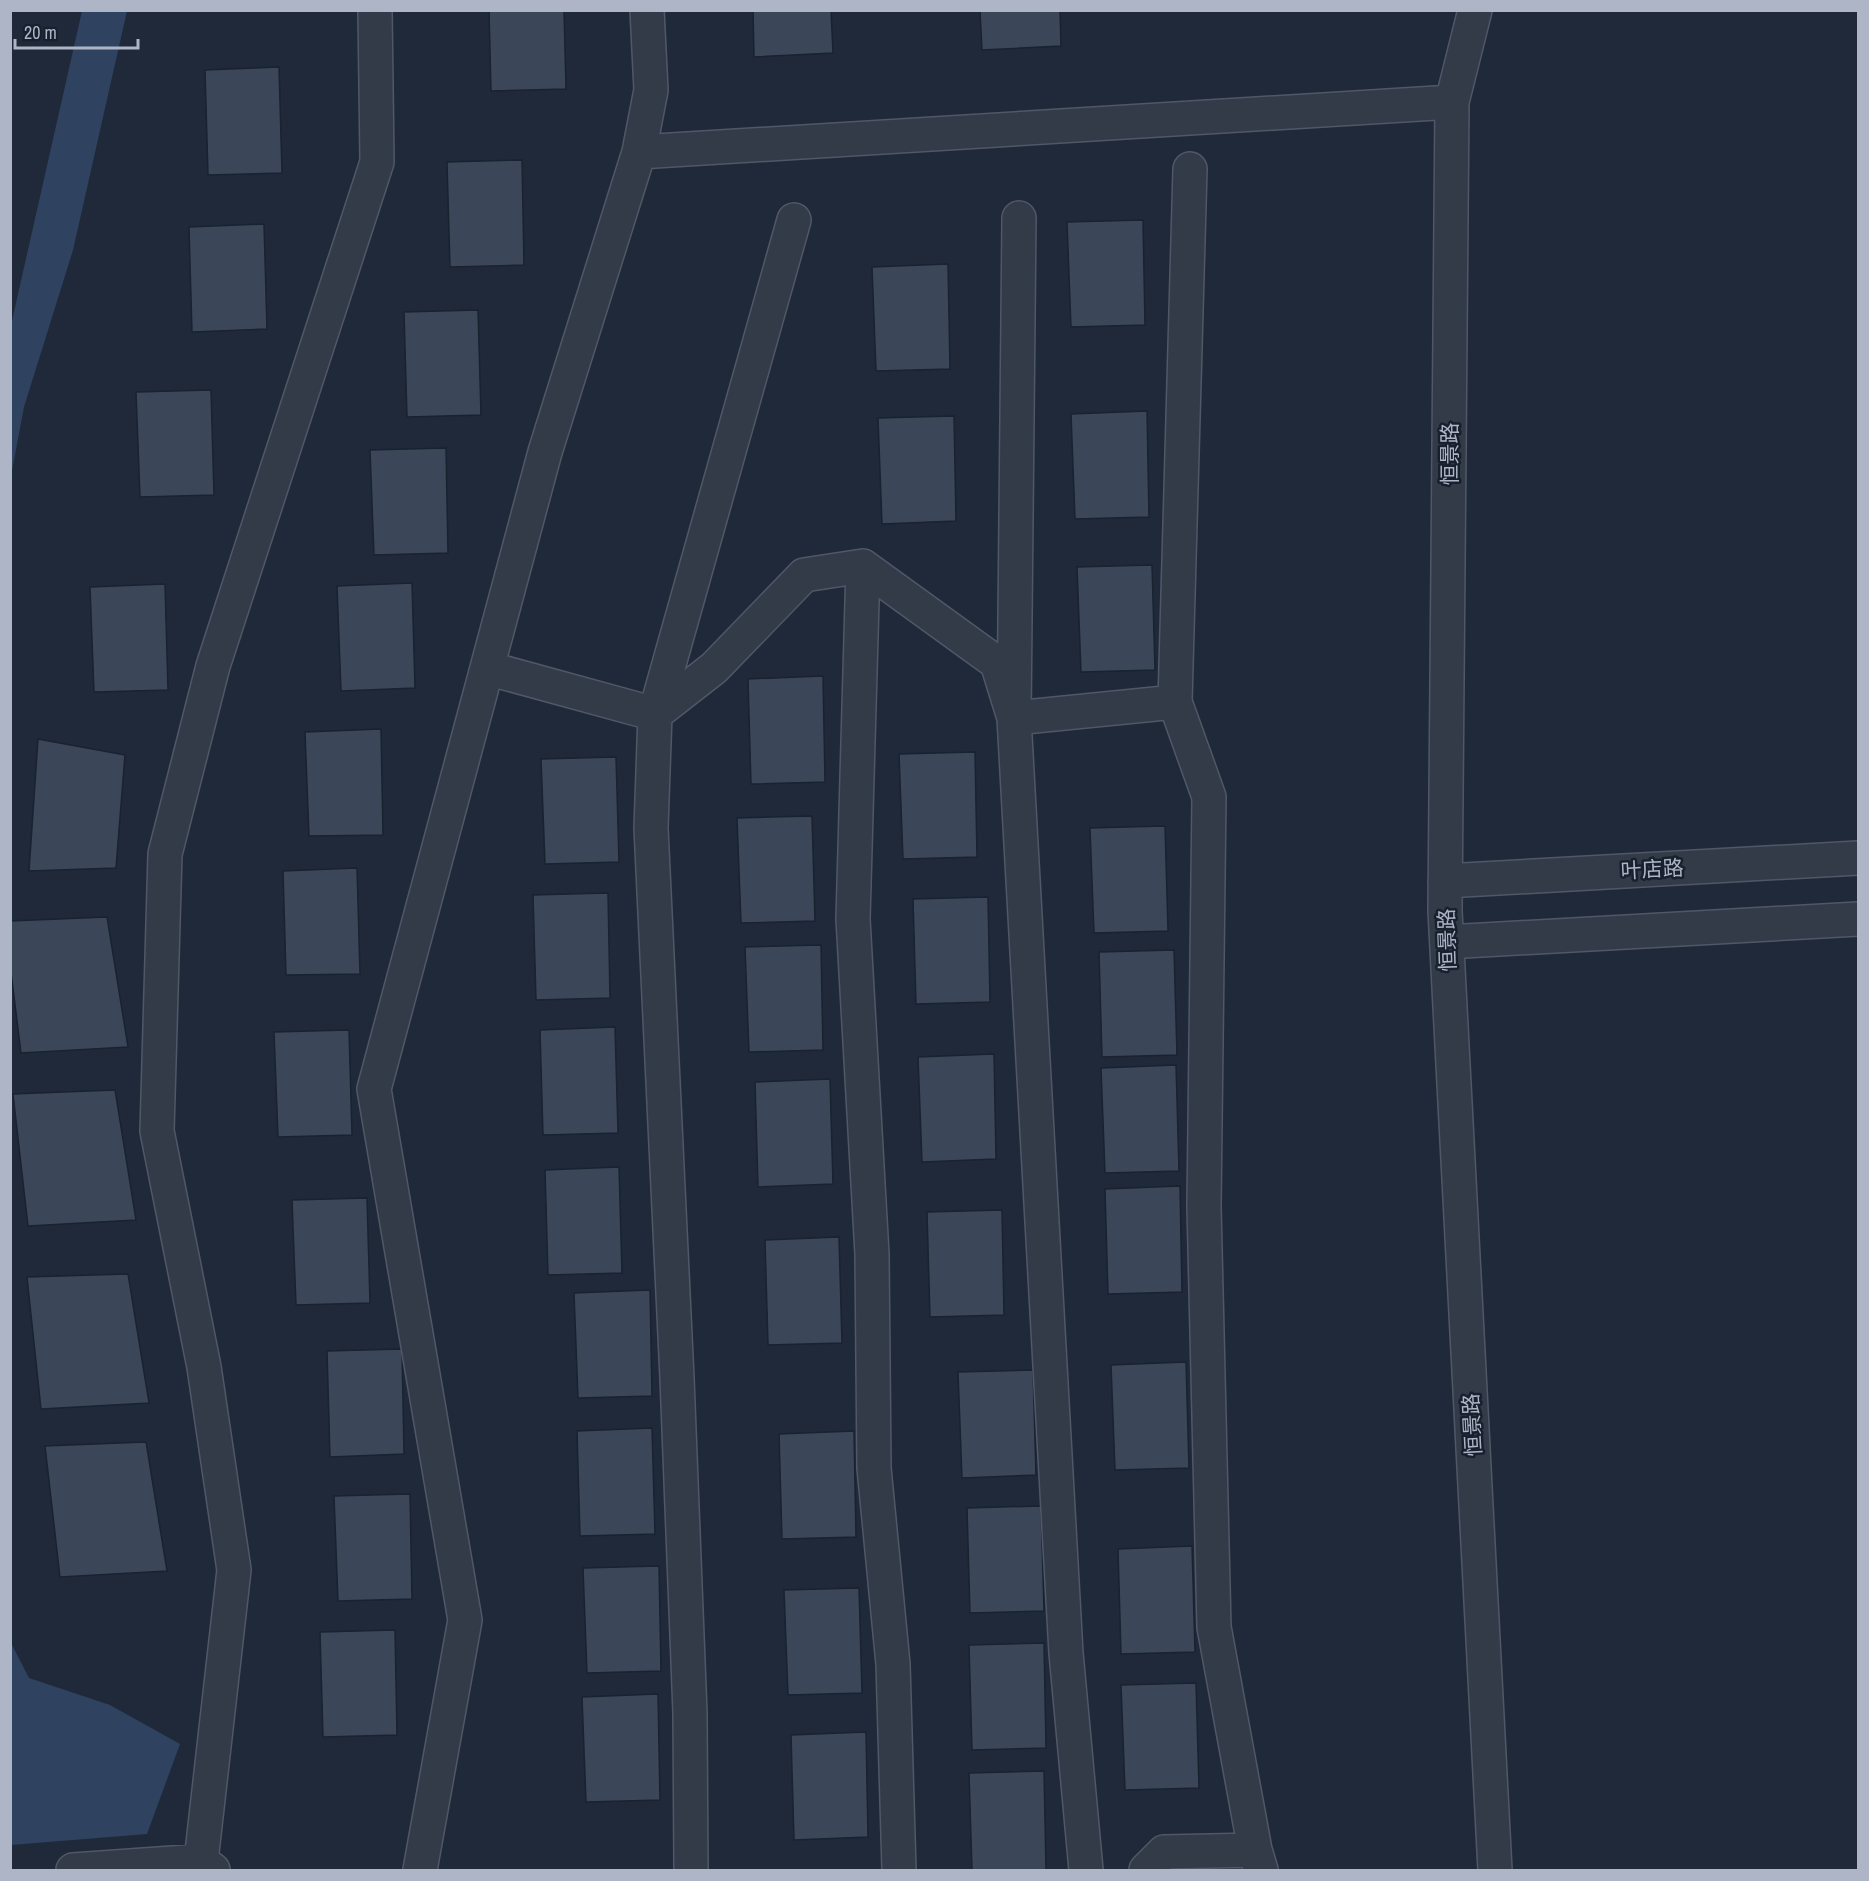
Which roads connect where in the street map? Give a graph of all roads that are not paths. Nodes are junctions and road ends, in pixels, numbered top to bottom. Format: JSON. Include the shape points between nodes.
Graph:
{"nodes":[{"id":1,"x":375,"y":10,"type":"edge"},
{"id":2,"x":647,"y":10,"type":"edge"},
{"id":3,"x":1475,"y":10,"type":"edge"},
{"id":4,"x":1452,"y":102,"type":"junction"},
{"id":5,"x":639,"y":152,"type":"junction"},
{"id":6,"x":1190,"y":169,"type":"dead end"},
{"id":7,"x":1019,"y":218,"type":"dead end"},
{"id":8,"x":794,"y":220,"type":"dead end"},
{"id":9,"x":863,"y":566,"type":"junction"},
{"id":10,"x":487,"y":668,"type":"junction"},
{"id":11,"x":1175,"y":702,"type":"junction"},
{"id":12,"x":656,"y":714,"type":"junction"},
{"id":13,"x":1014,"y":718,"type":"junction"},
{"id":14,"x":1858,"y":858,"type":"edge"},
{"id":15,"x":1445,"y":881,"type":"junction"},
{"id":16,"x":1858,"y":919,"type":"edge"},
{"id":17,"x":1447,"y":942,"type":"junction"},
{"id":18,"x":1258,"y":1860,"type":"edge"},
{"id":19,"x":207,"y":1866,"type":"edge"},
{"id":20,"x":73,"y":1870,"type":"edge"},
{"id":21,"x":420,"y":1870,"type":"edge"},
{"id":22,"x":691,"y":1870,"type":"edge"},
{"id":23,"x":899,"y":1870,"type":"edge"},
{"id":24,"x":1086,"y":1870,"type":"edge"},
{"id":25,"x":1146,"y":1870,"type":"edge"},
{"id":26,"x":1496,"y":1870,"type":"edge"}],
"edges":[{"from":1,"to":19,"type":"street","via":[[378,162],[217,655],[165,854],[158,1131],[204,1367],[234,1570]]},
{"from":2,"to":5,"type":"street","via":[[651,90]]},
{"from":3,"to":4,"type":"street","name":"恒景路"},
{"from":4,"to":5,"type":"street"},
{"from":4,"to":15,"type":"street","name":"恒景路"},
{"from":5,"to":10,"type":"street","via":[[545,452]]},
{"from":6,"to":11,"type":"street"},
{"from":7,"to":13,"type":"street"},
{"from":8,"to":12,"type":"street"},
{"from":9,"to":12,"type":"street","via":[[804,575],[714,668]]},
{"from":9,"to":13,"type":"street","via":[[997,663]]},
{"from":9,"to":23,"type":"street","via":[[853,920],[872,1254],[874,1468],[893,1664]]},
{"from":10,"to":12,"type":"street"},
{"from":10,"to":21,"type":"street","via":[[374,1089],[465,1620]]},
{"from":11,"to":13,"type":"street"},
{"from":11,"to":18,"type":"street","via":[[1209,797],[1204,1206],[1214,1627]]},
{"from":12,"to":22,"type":"street","via":[[651,828],[686,1605]]},
{"from":13,"to":24,"type":"street","via":[[1065,1641]]},
{"from":14,"to":15,"type":"street","name":"叶店路"},
{"from":15,"to":17,"type":"street","name":"恒景路"},
{"from":16,"to":17,"type":"street"},
{"from":17,"to":26,"type":"street","name":"恒景路"},
{"from":18,"to":25,"type":"street","via":[[1164,1852]]},
{"from":19,"to":20,"type":"street"}]}
